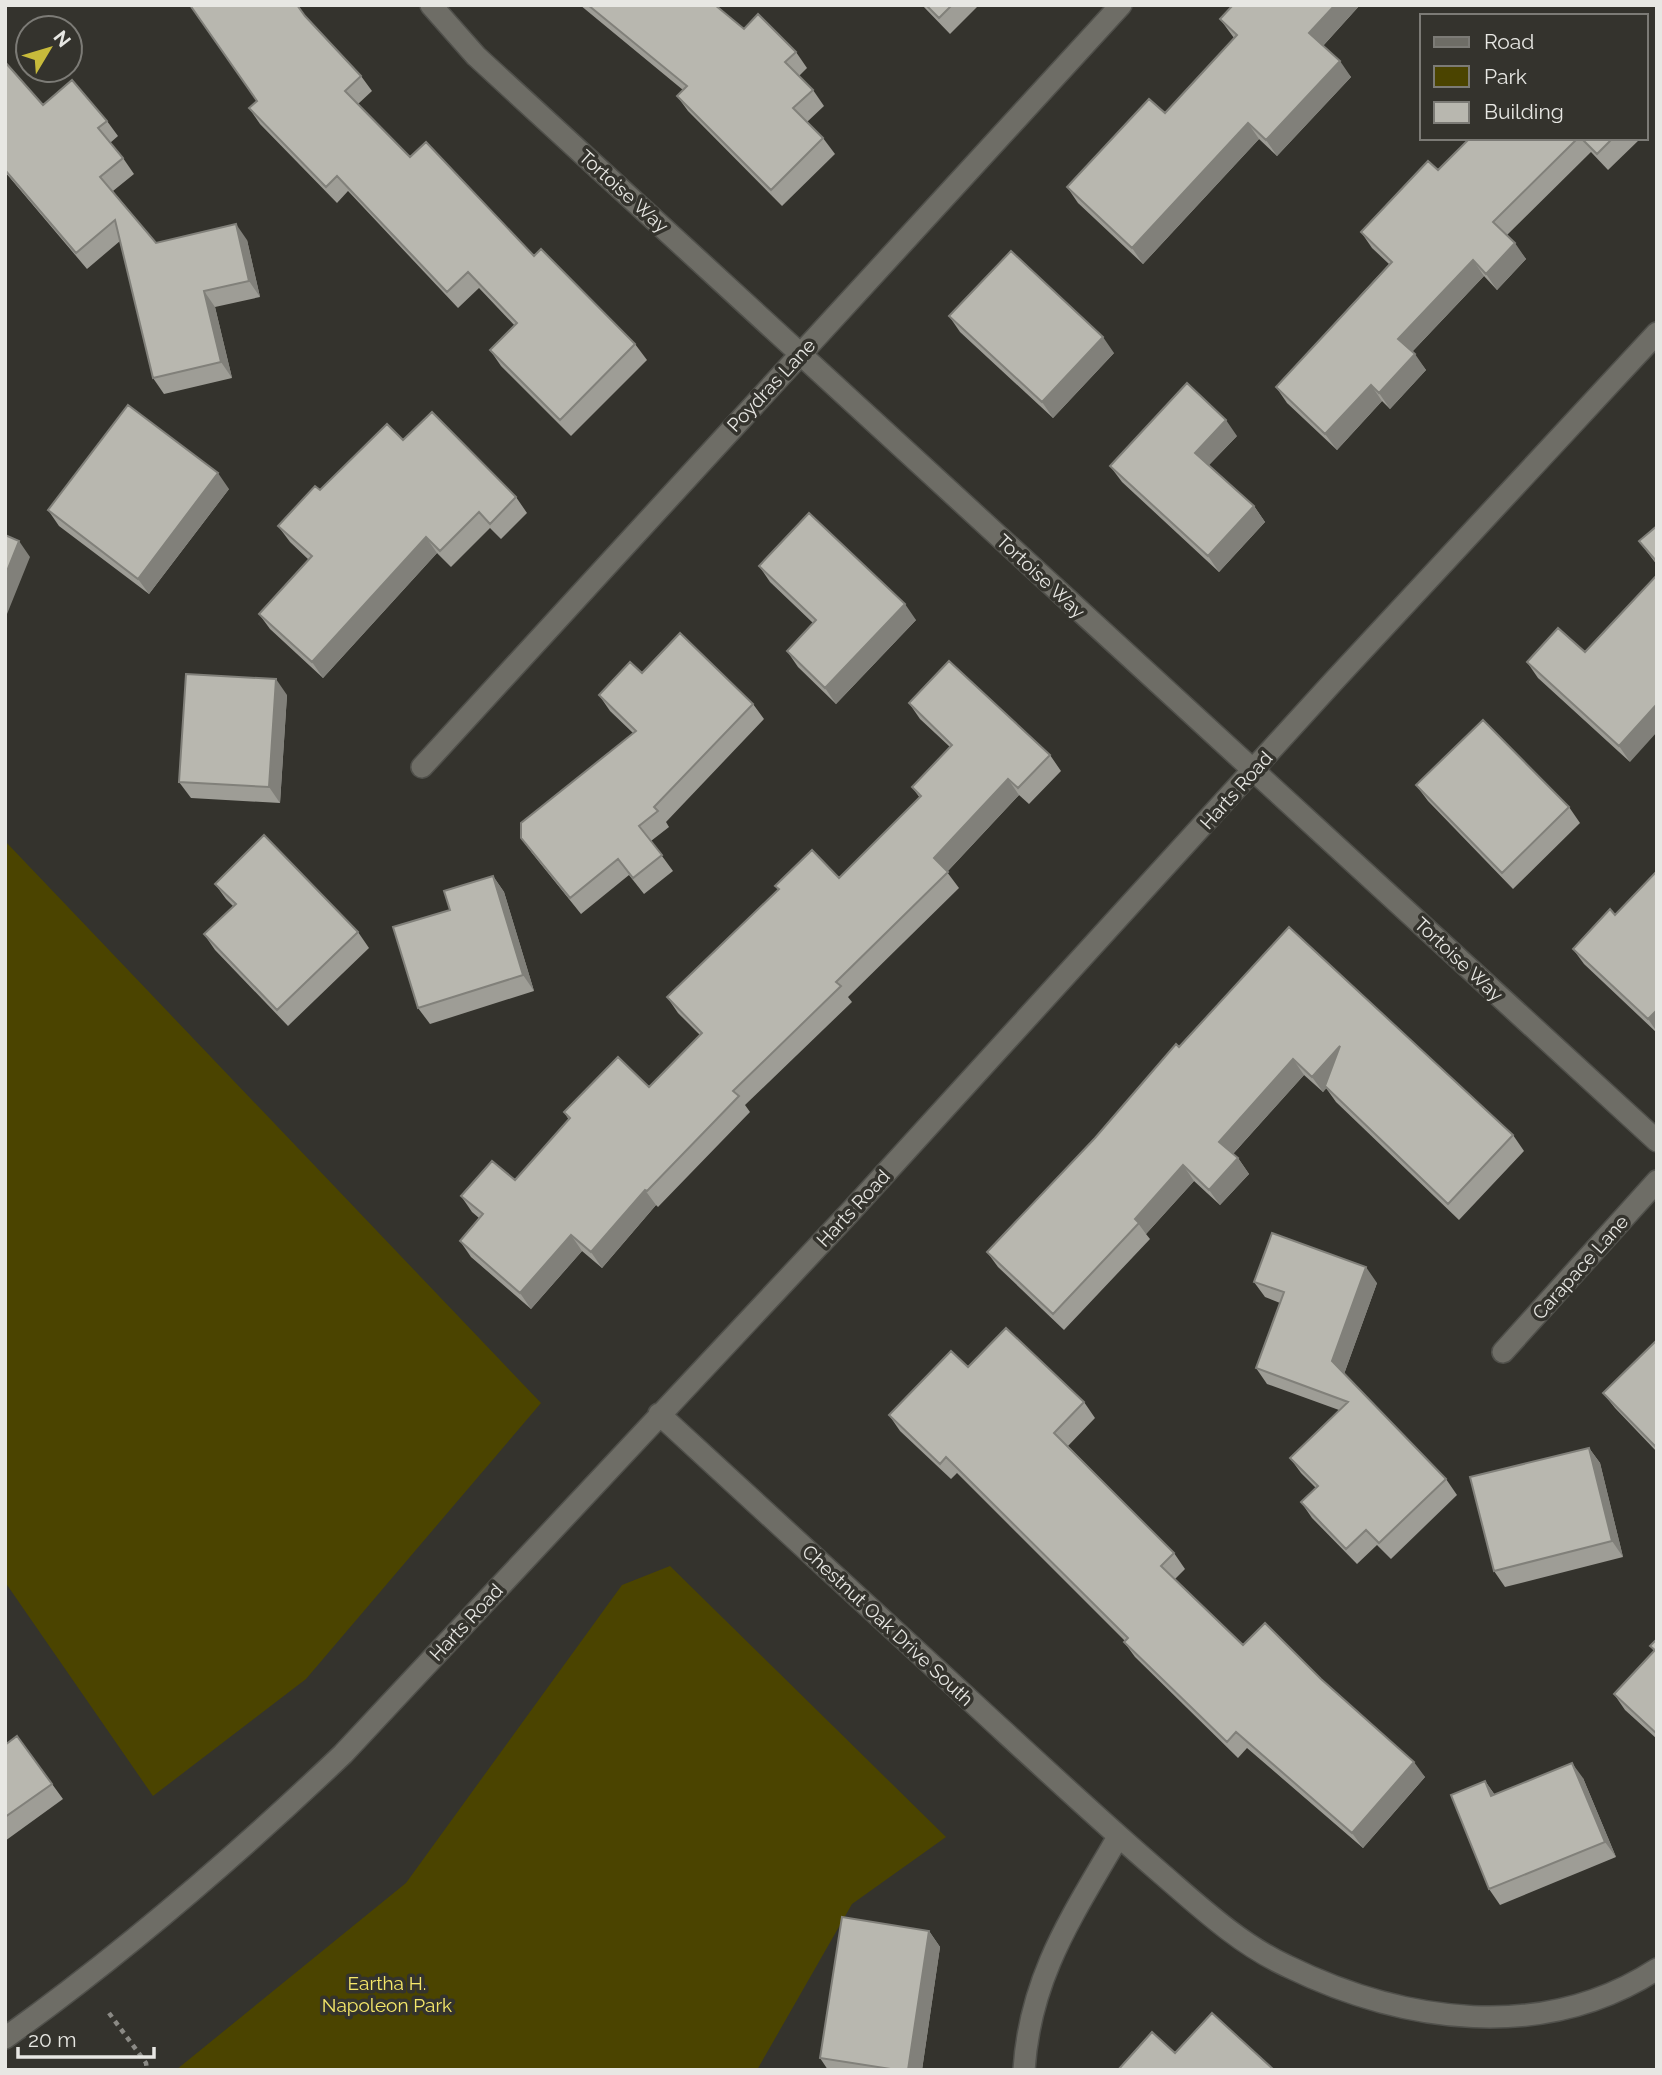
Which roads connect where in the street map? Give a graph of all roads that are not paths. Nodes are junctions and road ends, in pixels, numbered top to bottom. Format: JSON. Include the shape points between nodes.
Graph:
{"nodes":[{"id":1,"x":431,"y":5,"type":"edge"},
{"id":2,"x":1121,"y":5,"type":"edge"},
{"id":3,"x":1657,"y":333,"type":"edge"},
{"id":4,"x":801,"y":353,"type":"junction"},
{"id":5,"x":422,"y":767,"type":"dead end"},
{"id":6,"x":1253,"y":772,"type":"junction"},
{"id":7,"x":1657,"y":1141,"type":"edge"},
{"id":8,"x":1657,"y":1181,"type":"edge"},
{"id":9,"x":1503,"y":1352,"type":"dead end"},
{"id":10,"x":659,"y":1414,"type":"junction"},
{"id":11,"x":1118,"y":1837,"type":"junction"},
{"id":12,"x":1657,"y":1969,"type":"edge"},
{"id":13,"x":5,"y":2038,"type":"edge"},
{"id":14,"x":1024,"y":2070,"type":"edge"}],
"edges":[{"from":1,"to":4,"type":"street","name":"Tortoise Way","via":[[476,56]]},
{"from":2,"to":4,"type":"street","name":"Poydras Lane"},
{"from":3,"to":6,"type":"street","name":"Harts Road"},
{"from":4,"to":5,"type":"street","name":"Poydras Lane"},
{"from":4,"to":6,"type":"street","name":"Tortoise Way"},
{"from":6,"to":7,"type":"street","name":"Tortoise Way"},
{"from":6,"to":10,"type":"street","name":"Harts Road"},
{"from":8,"to":9,"type":"street","name":"Carapace Lane"},
{"from":10,"to":11,"type":"street","name":"Chestnut Oak Drive South"},
{"from":10,"to":13,"type":"street","name":"Harts Road","via":[[343,1754],[256,1837],[84,1981]]},
{"from":11,"to":12,"type":"street","name":"Chestnut Oak Drive South","via":[[1214,1919],[1285,1966],[1374,2001],[1468,2018],[1553,2014],[1627,1988]]},
{"from":11,"to":14,"type":"street","via":[[1047,1963],[1026,2037]]}]}
